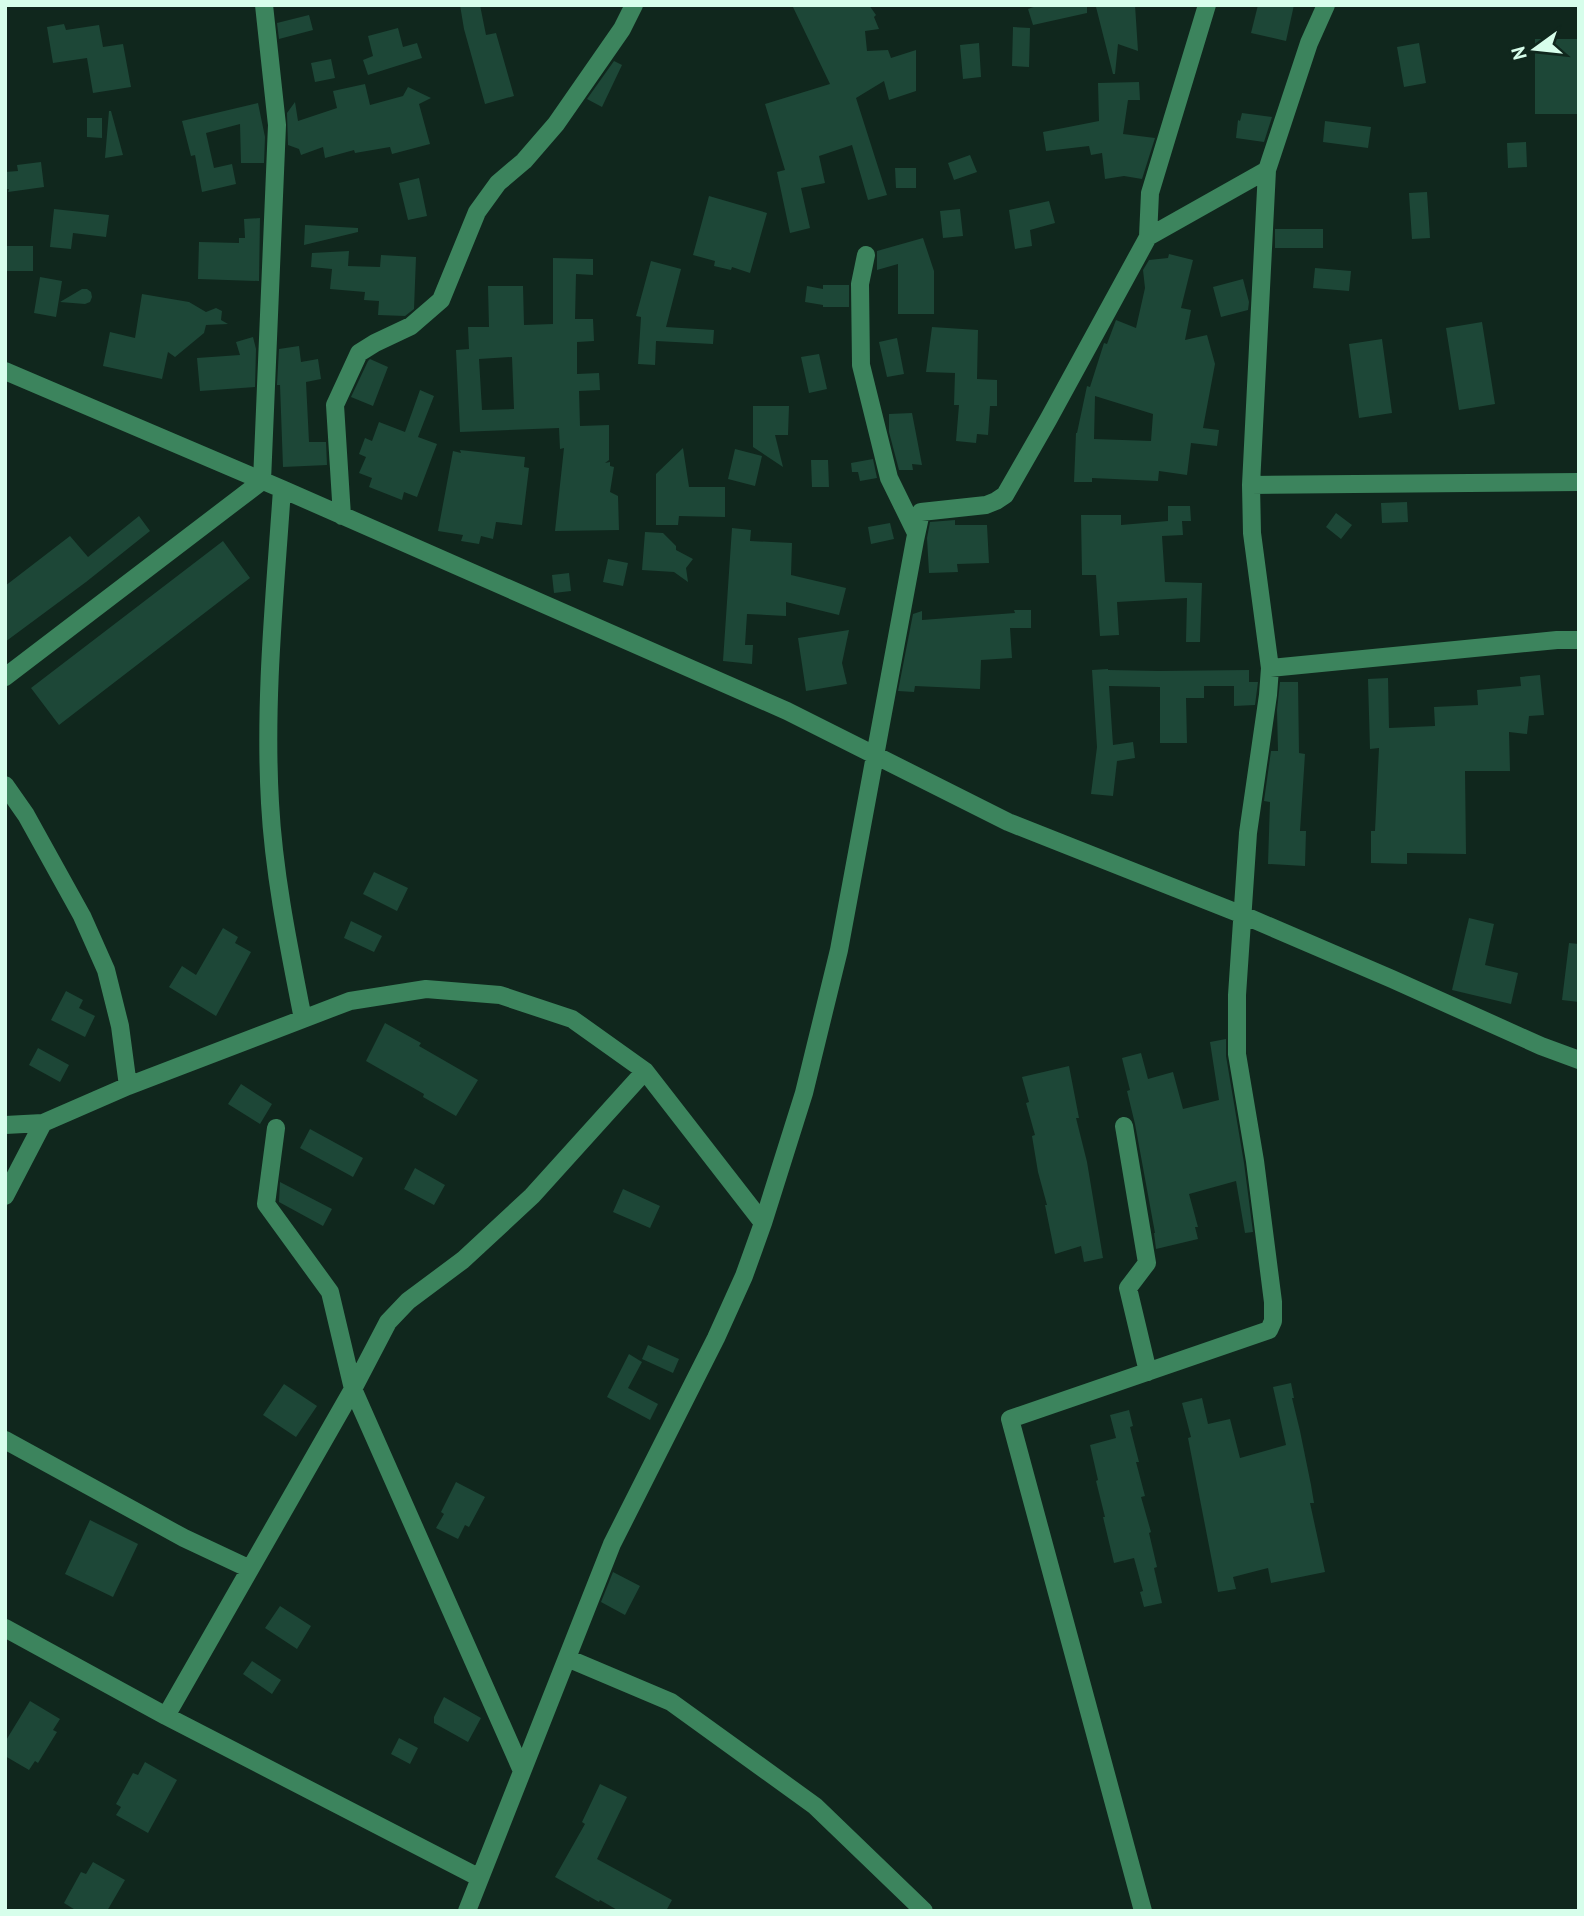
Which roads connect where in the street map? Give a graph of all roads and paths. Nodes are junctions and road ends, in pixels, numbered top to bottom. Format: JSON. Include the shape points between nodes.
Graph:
{"nodes":[{"id":1,"x":264,"y":5,"type":"edge"},
{"id":2,"x":634,"y":5,"type":"edge"},
{"id":3,"x":1207,"y":5,"type":"edge"},
{"id":4,"x":1326,"y":5,"type":"edge"},
{"id":5,"x":1267,"y":170,"type":"junction"},
{"id":6,"x":1148,"y":237,"type":"junction"},
{"id":7,"x":866,"y":255,"type":"dead end"},
{"id":8,"x":5,"y":371,"type":"edge"},
{"id":9,"x":262,"y":481,"type":"junction"},
{"id":10,"x":1579,"y":482,"type":"edge"},
{"id":11,"x":1251,"y":485,"type":"junction"},
{"id":12,"x":282,"y":489,"type":"junction"},
{"id":13,"x":342,"y":516,"type":"junction"},
{"id":14,"x":916,"y":533,"type":"junction"},
{"id":15,"x":1579,"y":640,"type":"edge"},
{"id":16,"x":1270,"y":668,"type":"junction"},
{"id":17,"x":5,"y":677,"type":"edge"},
{"id":18,"x":875,"y":756,"type":"junction"},
{"id":19,"x":5,"y":785,"type":"edge"},
{"id":20,"x":1243,"y":915,"type":"junction"},
{"id":21,"x":303,"y":1019,"type":"junction"},
{"id":22,"x":1579,"y":1060,"type":"edge"},
{"id":23,"x":645,"y":1071,"type":"junction"},
{"id":24,"x":128,"y":1086,"type":"junction"},
{"id":25,"x":43,"y":1122,"type":"junction"},
{"id":26,"x":5,"y":1125,"type":"edge"},
{"id":27,"x":1124,"y":1126,"type":"dead end"},
{"id":28,"x":276,"y":1128,"type":"dead end"},
{"id":29,"x":5,"y":1196,"type":"edge"},
{"id":30,"x":762,"y":1223,"type":"junction"},
{"id":31,"x":1148,"y":1372,"type":"junction"},
{"id":32,"x":353,"y":1389,"type":"junction"},
{"id":33,"x":5,"y":1440,"type":"edge"},
{"id":34,"x":250,"y":1569,"type":"junction"},
{"id":35,"x":5,"y":1628,"type":"edge"},
{"id":36,"x":567,"y":1658,"type":"junction"},
{"id":37,"x":166,"y":1716,"type":"junction"},
{"id":38,"x":522,"y":1772,"type":"junction"},
{"id":39,"x":480,"y":1878,"type":"junction"},
{"id":40,"x":467,"y":1911,"type":"edge"},
{"id":41,"x":924,"y":1911,"type":"edge"},
{"id":42,"x":1143,"y":1911,"type":"edge"}],
"edges":[{"from":1,"to":9,"type":"street","via":[[277,125]]},
{"from":2,"to":13,"type":"street","via":[[556,124],[524,162],[498,183],[477,212],[441,300],[411,326],[359,353],[335,405]]},
{"from":3,"to":6,"type":"street","via":[[1150,192]]},
{"from":4,"to":5,"type":"street"},
{"from":5,"to":6,"type":"street"},
{"from":5,"to":11,"type":"street"},
{"from":6,"to":14,"type":"street","via":[[1004,495],[986,505],[921,512]]},
{"from":7,"to":14,"type":"street","via":[[860,284],[862,365],[889,478]]},
{"from":8,"to":9,"type":"street"},
{"from":9,"to":12,"type":"street"},
{"from":9,"to":17,"type":"street"},
{"from":10,"to":11,"type":"street"},
{"from":11,"to":16,"type":"street","via":[[1252,533]]},
{"from":12,"to":13,"type":"street"},
{"from":12,"to":21,"type":"street","via":[[268,713],[270,805],[282,911]]},
{"from":13,"to":18,"type":"street","via":[[787,711]]},
{"from":14,"to":18,"type":"street"},
{"from":15,"to":16,"type":"street"},
{"from":16,"to":20,"type":"street","via":[[1248,833]]},
{"from":18,"to":20,"type":"street","via":[[1007,822]]},
{"from":18,"to":30,"type":"street","via":[[839,950],[804,1093]]},
{"from":19,"to":24,"type":"street","via":[[82,916],[106,970]]},
{"from":20,"to":22,"type":"street"},
{"from":20,"to":31,"type":"street","via":[[1237,1054],[1255,1161],[1273,1321],[1269,1330]]},
{"from":21,"to":23,"type":"street","via":[[350,1001],[426,989],[500,995],[572,1019]]},
{"from":21,"to":24,"type":"street"},
{"from":23,"to":30,"type":"street"},
{"from":23,"to":32,"type":"street","via":[[532,1196],[388,1322]]},
{"from":24,"to":25,"type":"street"},
{"from":25,"to":26,"type":"street"},
{"from":25,"to":29,"type":"street"},
{"from":27,"to":31,"type":"street","via":[[1147,1263],[1128,1288]]},
{"from":28,"to":32,"type":"street","via":[[267,1204],[330,1292]]},
{"from":30,"to":36,"type":"street","via":[[716,1338],[612,1544]]},
{"from":31,"to":42,"type":"street","via":[[1010,1419]]},
{"from":32,"to":34,"type":"street"},
{"from":32,"to":38,"type":"street"},
{"from":33,"to":34,"type":"street"},
{"from":34,"to":37,"type":"street"},
{"from":35,"to":37,"type":"street"},
{"from":36,"to":38,"type":"street"},
{"from":36,"to":41,"type":"street","via":[[671,1702],[815,1806]]},
{"from":37,"to":39,"type":"street"},
{"from":38,"to":39,"type":"street"},
{"from":39,"to":40,"type":"street"}]}
